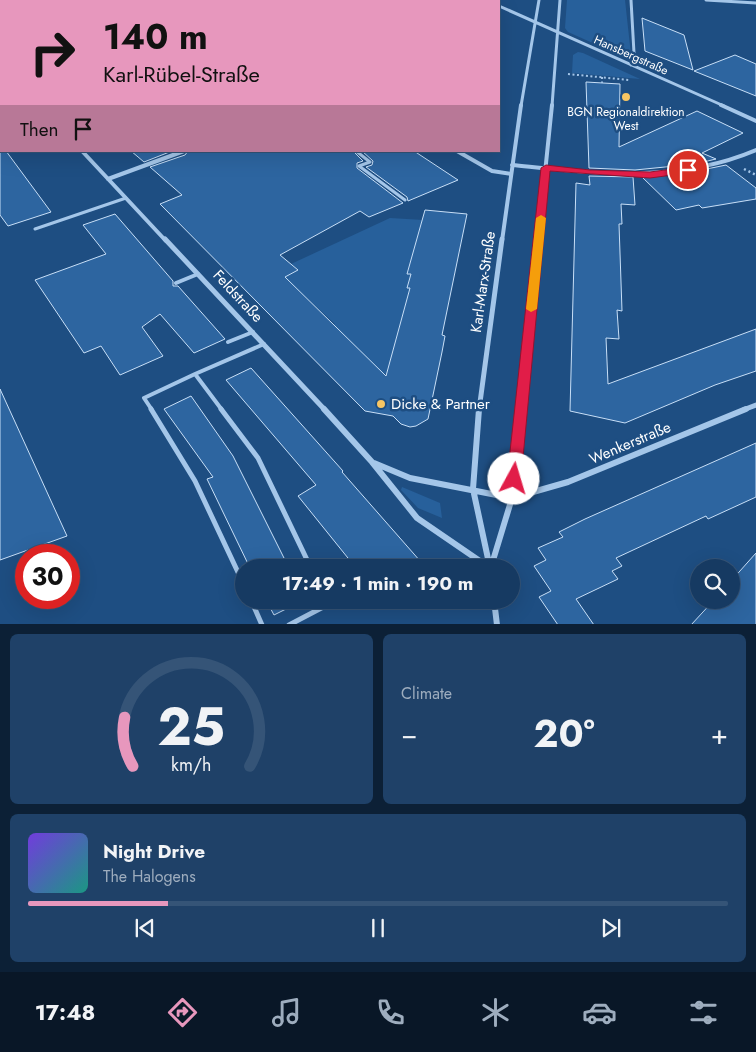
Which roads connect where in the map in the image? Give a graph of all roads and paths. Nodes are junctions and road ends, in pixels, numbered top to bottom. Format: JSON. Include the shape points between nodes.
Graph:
{"nodes":[{"id":1,"x":539,"y":0,"type":"edge"},
{"id":2,"x":560,"y":0,"type":"edge"},
{"id":3,"x":632,"y":0,"type":"edge"},
{"id":4,"x":706,"y":0,"type":"edge"},
{"id":5,"x":756,"y":4,"type":"edge"},
{"id":6,"x":500,"y":6,"type":"edge"},
{"id":7,"x":536,"y":22,"type":"junction"},
{"id":8,"x":557,"y":32,"type":"junction"},
{"id":9,"x":631,"y":64,"type":"junction"},
{"id":10,"x":555,"y":73,"type":"junction"},
{"id":11,"x":602,"y":77,"type":"junction"},
{"id":12,"x":630,"y":80,"type":"dead end"},
{"id":13,"x":602,"y":83,"type":"dead end"},
{"id":14,"x":756,"y":121,"type":"edge"},
{"id":15,"x":756,"y":150,"type":"edge"},
{"id":16,"x":83,"y":152,"type":"edge"},
{"id":17,"x":181,"y":152,"type":"edge"},
{"id":18,"x":357,"y":152,"type":"edge"},
{"id":19,"x":459,"y":152,"type":"edge"},
{"id":20,"x":512,"y":165,"type":"junction"},
{"id":21,"x":546,"y":168,"type":"junction"},
{"id":22,"x":512,"y":174,"type":"junction"},
{"id":23,"x":108,"y":179,"type":"junction"},
{"id":24,"x":126,"y":198,"type":"junction"},
{"id":25,"x":405,"y":200,"type":"dead end"},
{"id":26,"x":78,"y":208,"type":"dead end"},
{"id":27,"x":82,"y":213,"type":"junction"},
{"id":28,"x":35,"y":229,"type":"dead end"},
{"id":29,"x":198,"y":274,"type":"junction"},
{"id":30,"x":176,"y":283,"type":"dead end"},
{"id":31,"x":253,"y":332,"type":"junction"},
{"id":32,"x":228,"y":342,"type":"dead end"},
{"id":33,"x":264,"y":344,"type":"junction"},
{"id":34,"x":195,"y":374,"type":"junction"},
{"id":35,"x":756,"y":405,"type":"edge"},
{"id":36,"x":372,"y":462,"type":"junction"},
{"id":37,"x":472,"y":489,"type":"junction"},
{"id":38,"x":512,"y":498,"type":"junction"},
{"id":39,"x":307,"y":559,"type":"edge"},
{"id":40,"x":477,"y":559,"type":"edge"},
{"id":41,"x":488,"y":559,"type":"edge"},
{"id":42,"x":493,"y":559,"type":"edge"},
{"id":43,"x":235,"y":566,"type":"edge"},
{"id":44,"x":255,"y":609,"type":"edge"},
{"id":45,"x":319,"y":609,"type":"edge"},
{"id":46,"x":495,"y":609,"type":"edge"},
{"id":47,"x":262,"y":624,"type":"edge"},
{"id":48,"x":289,"y":624,"type":"edge"},
{"id":49,"x":497,"y":624,"type":"edge"}],
"edges":[{"from":1,"to":7,"type":"street","name":"Karl-Marx-Straße"},
{"from":2,"to":8,"type":"street"},
{"from":3,"to":9,"type":"street","via":[[634,53]]},
{"from":4,"to":5,"type":"street"},
{"from":6,"to":7,"type":"street","name":"Hansbergstraße"},
{"from":7,"to":8,"type":"street","name":"Hansbergstraße"},
{"from":7,"to":20,"type":"street","name":"Karl-Marx-Straße"},
{"from":8,"to":9,"type":"street","name":"Hansbergstraße"},
{"from":8,"to":10,"type":"street"},
{"from":9,"to":14,"type":"street","name":"Hansbergstraße"},
{"from":10,"to":11,"type":"path"},
{"from":10,"to":21,"type":"street"},
{"from":11,"to":12,"type":"path"},
{"from":11,"to":13,"type":"path"},
{"from":15,"to":21,"type":"street","via":[[714,166],[650,175]]},
{"from":16,"to":23,"type":"street","name":"Feldstraße"},
{"from":17,"to":23,"type":"street"},
{"from":18,"to":25,"type":"lane","via":[[370,162],[358,166]]},
{"from":19,"to":22,"type":"street","via":[[492,171]]},
{"from":20,"to":21,"type":"street"},
{"from":20,"to":22,"type":"street","name":"Karl-Marx-Straße"},
{"from":21,"to":38,"type":"street"},
{"from":22,"to":37,"type":"street","name":"Karl-Marx-Straße","via":[[479,407]]},
{"from":23,"to":24,"type":"street","name":"Feldstraße"},
{"from":24,"to":27,"type":"lane"},
{"from":24,"to":29,"type":"street","name":"Feldstraße"},
{"from":26,"to":27,"type":"lane"},
{"from":27,"to":28,"type":"lane"},
{"from":29,"to":30,"type":"lane"},
{"from":29,"to":31,"type":"street","name":"Feldstraße"},
{"from":31,"to":32,"type":"lane"},
{"from":31,"to":33,"type":"street","name":"Feldstraße"},
{"from":33,"to":34,"type":"lane"},
{"from":33,"to":36,"type":"street","name":"Feldstraße"},
{"from":34,"to":39,"type":"lane","via":[[258,458]]},
{"from":34,"to":43,"type":"lane","via":[[144,398],[196,481]]},
{"from":35,"to":38,"type":"street","name":"Wenkerstraße","via":[[568,482]]},
{"from":36,"to":37,"type":"street","name":"Feldstraße","via":[[410,478]]},
{"from":36,"to":40,"type":"street","name":"Feldstraße","via":[[417,518]]},
{"from":37,"to":38,"type":"street","name":"Feldstraße"},
{"from":37,"to":41,"type":"street","name":"Karl-Marx-Straße"},
{"from":38,"to":42,"type":"street"},
{"from":44,"to":47,"type":"lane"},
{"from":45,"to":48,"type":"lane"},
{"from":46,"to":49,"type":"street"}]}
